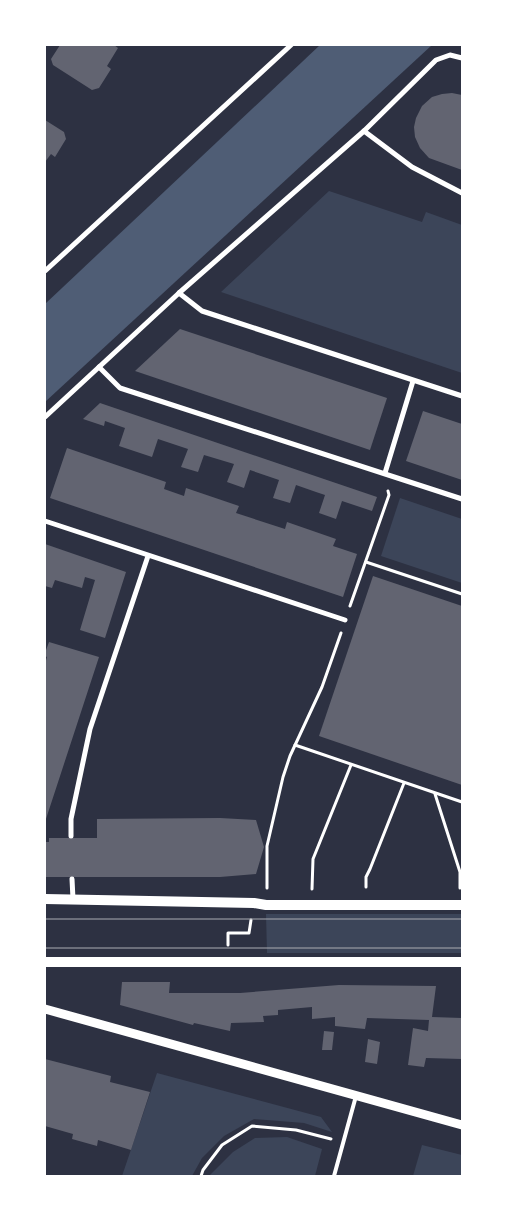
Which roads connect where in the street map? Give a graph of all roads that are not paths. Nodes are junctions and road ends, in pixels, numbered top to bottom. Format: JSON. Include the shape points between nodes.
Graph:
{"nodes":[{"id":1,"x":291,"y":45,"type":"edge"},
{"id":2,"x":462,"y":58,"type":"edge"},
{"id":3,"x":364,"y":131,"type":"junction"},
{"id":4,"x":462,"y":193,"type":"edge"},
{"id":5,"x":45,"y":271,"type":"edge"},
{"id":6,"x":179,"y":293,"type":"junction"},
{"id":7,"x":99,"y":367,"type":"junction"},
{"id":8,"x":413,"y":381,"type":"junction"},
{"id":9,"x":462,"y":396,"type":"edge"},
{"id":10,"x":45,"y":417,"type":"edge"},
{"id":11,"x":385,"y":474,"type":"junction"},
{"id":12,"x":462,"y":499,"type":"edge"},
{"id":13,"x":45,"y":522,"type":"edge"},
{"id":14,"x":148,"y":556,"type":"junction"},
{"id":15,"x":345,"y":620,"type":"road end"},
{"id":16,"x":71,"y":836,"type":"dead end"},
{"id":17,"x":72,"y":879,"type":"dead end"},
{"id":18,"x":45,"y":899,"type":"edge"},
{"id":19,"x":73,"y":899,"type":"junction"},
{"id":20,"x":462,"y":905,"type":"edge"},
{"id":21,"x":45,"y":962,"type":"edge"},
{"id":22,"x":462,"y":962,"type":"edge"},
{"id":23,"x":45,"y":1010,"type":"edge"},
{"id":24,"x":356,"y":1095,"type":"junction"},
{"id":25,"x":462,"y":1125,"type":"edge"},
{"id":26,"x":334,"y":1176,"type":"edge"}],
"edges":[{"from":1,"to":5,"type":"street"},
{"from":2,"to":3,"type":"street","via":[[450,55],[436,60]]},
{"from":3,"to":4,"type":"street","via":[[412,167]]},
{"from":3,"to":6,"type":"street"},
{"from":6,"to":7,"type":"street"},
{"from":6,"to":8,"type":"street","via":[[202,310]]},
{"from":7,"to":10,"type":"street"},
{"from":7,"to":11,"type":"street","via":[[120,388]]},
{"from":8,"to":9,"type":"street"},
{"from":8,"to":11,"type":"street"},
{"from":11,"to":12,"type":"street"},
{"from":13,"to":14,"type":"street"},
{"from":14,"to":15,"type":"street"},
{"from":14,"to":16,"type":"street","via":[[90,729],[71,819]]},
{"from":17,"to":19,"type":"street"},
{"from":18,"to":19,"type":"main road"},
{"from":19,"to":20,"type":"main road","via":[[266,905]]},
{"from":21,"to":22,"type":"main road"},
{"from":23,"to":24,"type":"street"},
{"from":24,"to":25,"type":"street"},
{"from":24,"to":26,"type":"lane"}]}
